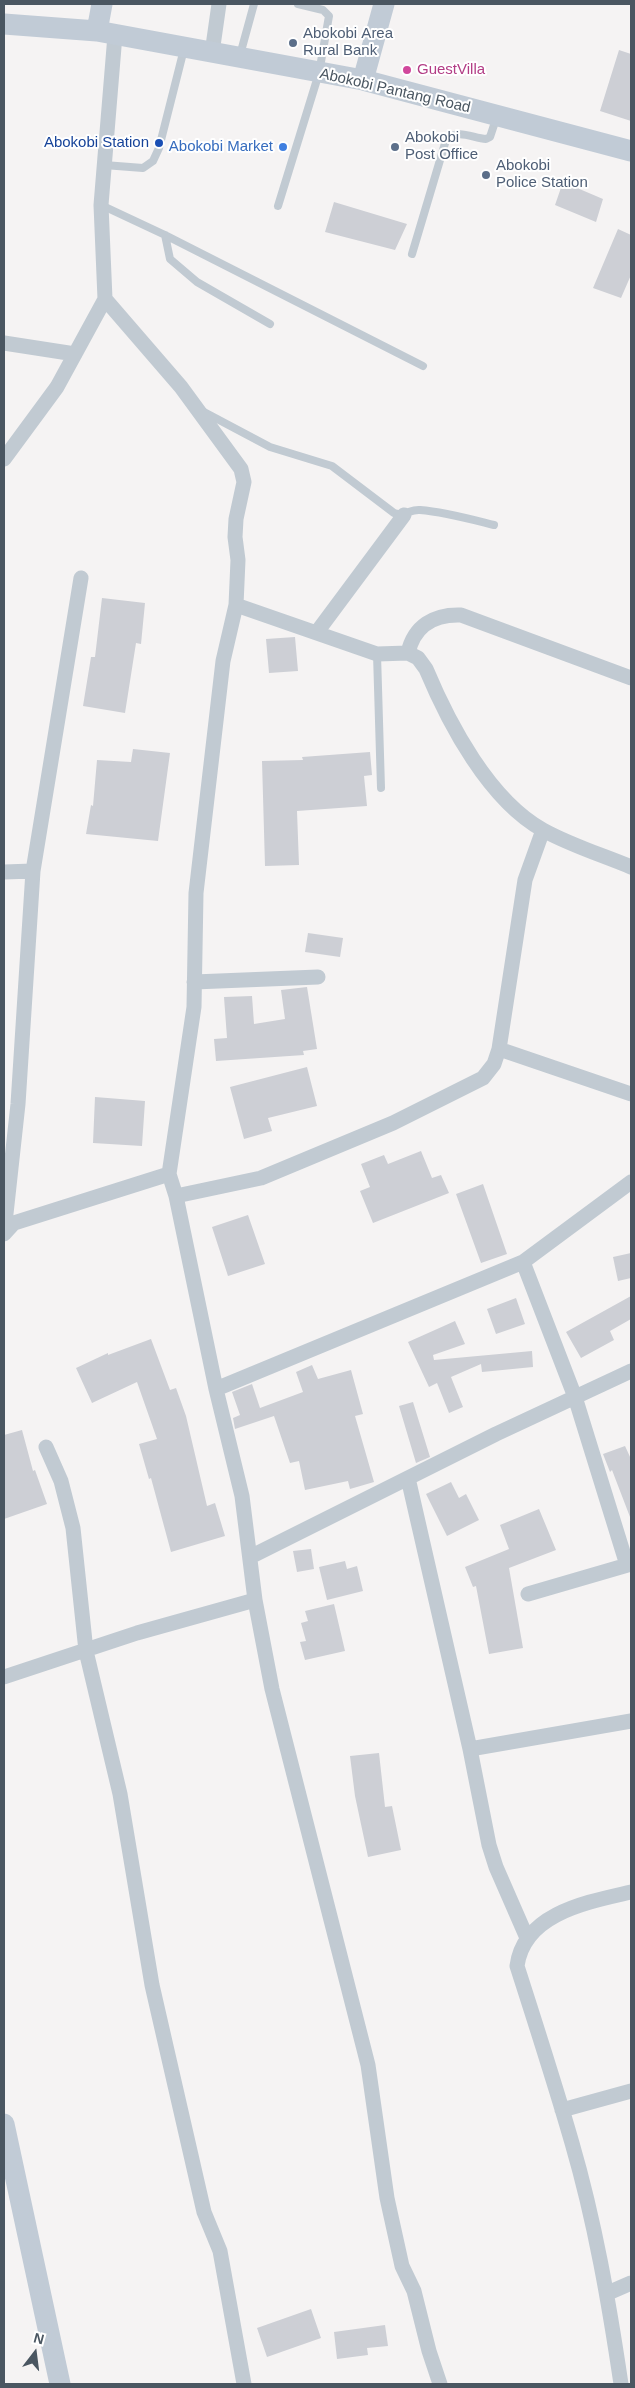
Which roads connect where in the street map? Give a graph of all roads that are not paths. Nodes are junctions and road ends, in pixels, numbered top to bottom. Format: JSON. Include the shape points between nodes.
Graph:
{"nodes":[{"id":1,"x":102,"y":4,"type":"edge"},
{"id":2,"x":219,"y":4,"type":"edge"},
{"id":3,"x":254,"y":4,"type":"edge"},
{"id":4,"x":298,"y":4,"type":"edge"},
{"id":5,"x":384,"y":4,"type":"edge"},
{"id":6,"x":4,"y":24,"type":"edge"},
{"id":7,"x":106,"y":33,"type":"junction"},
{"id":8,"x":184,"y":48,"type":"junction"},
{"id":9,"x":212,"y":53,"type":"junction"},
{"id":10,"x":239,"y":58,"type":"junction"},
{"id":11,"x":319,"y":73,"type":"junction"},
{"id":12,"x":363,"y":80,"type":"junction"},
{"id":13,"x":498,"y":114,"type":"junction"},
{"id":14,"x":631,"y":151,"type":"edge"},
{"id":15,"x":104,"y":164,"type":"junction"},
{"id":16,"x":101,"y":205,"type":"junction"},
{"id":17,"x":278,"y":206,"type":"dead end"},
{"id":18,"x":165,"y":235,"type":"junction"},
{"id":19,"x":412,"y":254,"type":"dead end"},
{"id":20,"x":105,"y":299,"type":"junction"},
{"id":21,"x":270,"y":324,"type":"dead end"},
{"id":22,"x":4,"y":343,"type":"edge"},
{"id":23,"x":75,"y":354,"type":"junction"},
{"id":24,"x":423,"y":366,"type":"dead end"},
{"id":25,"x":197,"y":410,"type":"junction"},
{"id":26,"x":4,"y":459,"type":"edge"},
{"id":27,"x":404,"y":515,"type":"junction"},
{"id":28,"x":494,"y":525,"type":"dead end"},
{"id":29,"x":82,"y":578,"type":"dead end"},
{"id":30,"x":236,"y":605,"type":"junction"},
{"id":31,"x":317,"y":632,"type":"junction"},
{"id":32,"x":408,"y":653,"type":"junction"},
{"id":33,"x":377,"y":654,"type":"junction"},
{"id":34,"x":631,"y":678,"type":"edge"},
{"id":35,"x":381,"y":788,"type":"dead end"},
{"id":36,"x":543,"y":830,"type":"junction"},
{"id":37,"x":631,"y":867,"type":"edge"},
{"id":38,"x":33,"y":871,"type":"junction"},
{"id":39,"x":4,"y":872,"type":"edge"},
{"id":40,"x":318,"y":977,"type":"dead end"},
{"id":41,"x":194,"y":982,"type":"junction"},
{"id":42,"x":498,"y":1049,"type":"junction"},
{"id":43,"x":631,"y":1094,"type":"edge"},
{"id":44,"x":170,"y":1174,"type":"junction"},
{"id":45,"x":631,"y":1182,"type":"edge"},
{"id":46,"x":176,"y":1196,"type":"junction"},
{"id":47,"x":4,"y":1233,"type":"edge"},
{"id":48,"x":523,"y":1262,"type":"junction"},
{"id":49,"x":631,"y":1371,"type":"edge"},
{"id":50,"x":216,"y":1389,"type":"junction"},
{"id":51,"x":575,"y":1397,"type":"junction"},
{"id":52,"x":46,"y":1448,"type":"dead end"},
{"id":53,"x":408,"y":1478,"type":"junction"},
{"id":54,"x":250,"y":1556,"type":"junction"},
{"id":55,"x":629,"y":1564,"type":"edge"},
{"id":56,"x":528,"y":1594,"type":"dead end"},
{"id":57,"x":255,"y":1600,"type":"junction"},
{"id":58,"x":86,"y":1651,"type":"junction"},
{"id":59,"x":4,"y":1677,"type":"edge"},
{"id":60,"x":631,"y":1721,"type":"edge"},
{"id":61,"x":470,"y":1749,"type":"junction"},
{"id":62,"x":631,"y":1892,"type":"edge"},
{"id":63,"x":526,"y":1938,"type":"junction"},
{"id":64,"x":631,"y":2091,"type":"edge"},
{"id":65,"x":562,"y":2110,"type":"junction"},
{"id":66,"x":4,"y":2124,"type":"edge"},
{"id":67,"x":631,"y":2284,"type":"edge"},
{"id":68,"x":608,"y":2293,"type":"junction"},
{"id":69,"x":60,"y":2384,"type":"edge"},
{"id":70,"x":244,"y":2384,"type":"edge"},
{"id":71,"x":440,"y":2384,"type":"edge"},
{"id":72,"x":621,"y":2384,"type":"edge"}],
"edges":[{"from":1,"to":7,"type":"street"},
{"from":2,"to":9,"type":"street"},
{"from":3,"to":10,"type":"lane"},
{"from":4,"to":11,"type":"lane","via":[[323,10],[329,16]]},
{"from":5,"to":12,"type":"street"},
{"from":6,"to":7,"type":"street","name":"Abokobi Pantang Road"},
{"from":7,"to":8,"type":"street","name":"Abokobi Pantang Road"},
{"from":7,"to":15,"type":"street"},
{"from":8,"to":9,"type":"street","name":"Abokobi Pantang Road"},
{"from":8,"to":15,"type":"lane","via":[[153,162],[143,168]]},
{"from":9,"to":10,"type":"street","name":"Abokobi Pantang Road"},
{"from":10,"to":11,"type":"street","name":"Abokobi Pantang Road"},
{"from":11,"to":12,"type":"street","name":"Abokobi Pantang Road"},
{"from":11,"to":17,"type":"lane"},
{"from":12,"to":13,"type":"street","name":"Abokobi Pantang Road"},
{"from":13,"to":14,"type":"street","name":"Abokobi Pantang Road"},
{"from":13,"to":19,"type":"lane","via":[[486,139],[461,134],[446,140]]},
{"from":15,"to":16,"type":"street"},
{"from":16,"to":18,"type":"lane"},
{"from":16,"to":20,"type":"street"},
{"from":18,"to":21,"type":"lane","via":[[170,259],[197,282]]},
{"from":18,"to":24,"type":"lane"},
{"from":20,"to":23,"type":"street"},
{"from":20,"to":25,"type":"street"},
{"from":22,"to":23,"type":"street"},
{"from":23,"to":26,"type":"street","via":[[57,387]]},
{"from":25,"to":27,"type":"lane","via":[[270,446],[332,466],[394,514]]},
{"from":25,"to":30,"type":"street","via":[[241,469],[244,482],[236,519]]},
{"from":27,"to":28,"type":"lane","via":[[414,510],[437,512]]},
{"from":27,"to":31,"type":"street"},
{"from":29,"to":38,"type":"street"},
{"from":30,"to":31,"type":"street"},
{"from":30,"to":41,"type":"street","via":[[223,661],[196,894]]},
{"from":31,"to":33,"type":"street"},
{"from":32,"to":33,"type":"street"},
{"from":32,"to":34,"type":"street","via":[[418,629],[438,617],[461,615]]},
{"from":32,"to":36,"type":"street","via":[[418,658],[426,669],[468,752],[515,810]]},
{"from":33,"to":35,"type":"lane"},
{"from":36,"to":37,"type":"street"},
{"from":36,"to":42,"type":"street","via":[[525,880]]},
{"from":38,"to":39,"type":"street"},
{"from":38,"to":47,"type":"street","via":[[18,1104]]},
{"from":40,"to":41,"type":"street"},
{"from":41,"to":44,"type":"street","via":[[194,1007]]},
{"from":42,"to":43,"type":"street"},
{"from":42,"to":46,"type":"street","via":[[494,1064],[482,1078],[393,1123],[261,1178]]},
{"from":44,"to":46,"type":"street"},
{"from":44,"to":47,"type":"street","via":[[14,1223]]},
{"from":45,"to":48,"type":"street"},
{"from":46,"to":50,"type":"street"},
{"from":48,"to":50,"type":"street"},
{"from":48,"to":51,"type":"street"},
{"from":49,"to":51,"type":"street"},
{"from":50,"to":54,"type":"street","via":[[242,1496]]},
{"from":51,"to":53,"type":"street"},
{"from":51,"to":55,"type":"street"},
{"from":52,"to":58,"type":"street","via":[[61,1481],[73,1528]]},
{"from":53,"to":54,"type":"street"},
{"from":53,"to":61,"type":"street"},
{"from":54,"to":57,"type":"street"},
{"from":55,"to":56,"type":"street"},
{"from":57,"to":58,"type":"street"},
{"from":57,"to":71,"type":"street","via":[[283,1734],[368,2065],[382,2167],[398,2250],[414,2291],[428,2351]]},
{"from":58,"to":59,"type":"street"},
{"from":58,"to":70,"type":"street","via":[[120,1794],[165,2046],[204,2212],[220,2251]]},
{"from":60,"to":61,"type":"street"},
{"from":61,"to":63,"type":"street","via":[[492,1855]]},
{"from":62,"to":63,"type":"street","via":[[557,1914]]},
{"from":63,"to":65,"type":"street","via":[[519,1953],[518,1966]]},
{"from":64,"to":65,"type":"street"},
{"from":65,"to":68,"type":"street"},
{"from":66,"to":69,"type":"street"},
{"from":67,"to":68,"type":"street"},
{"from":68,"to":72,"type":"street"}]}
